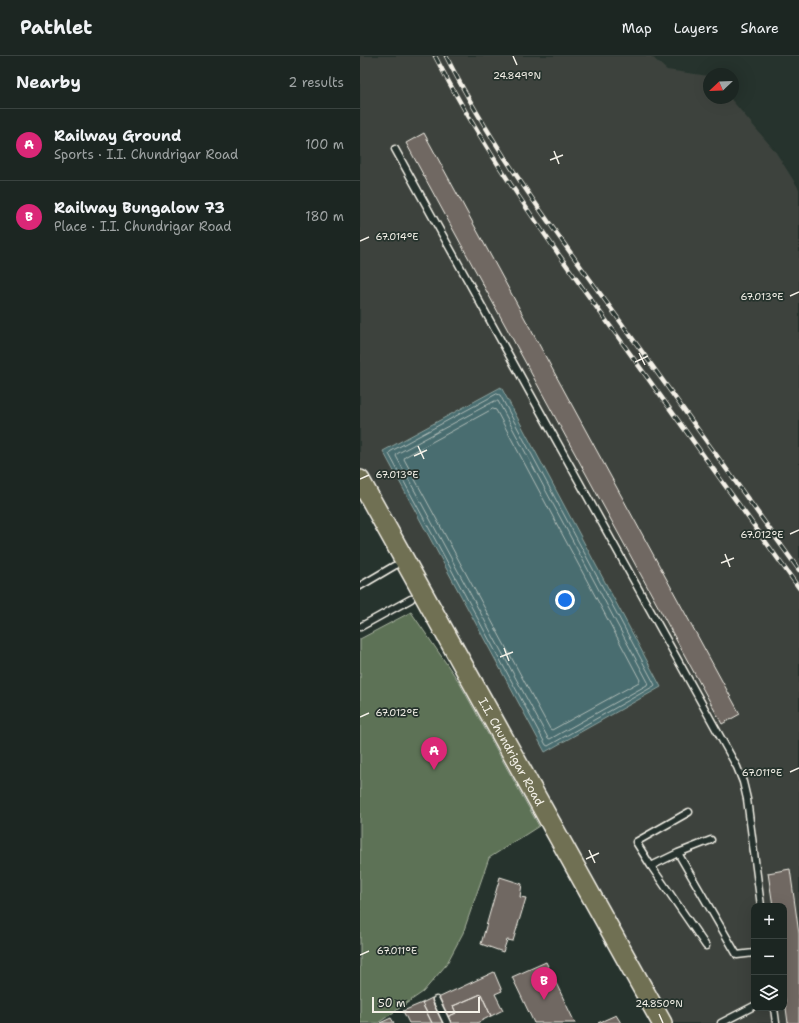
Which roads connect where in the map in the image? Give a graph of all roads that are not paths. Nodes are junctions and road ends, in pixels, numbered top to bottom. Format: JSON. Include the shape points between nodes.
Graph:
{"nodes":[{"id":1,"x":395,"y":149,"type":"dead end"},
{"id":2,"x":360,"y":480,"type":"edge"},
{"id":3,"x":360,"y":504,"type":"edge"},
{"id":4,"x":394,"y":566,"type":"junction"},
{"id":5,"x":360,"y":586,"type":"edge"},
{"id":6,"x":411,"y":599,"type":"junction"},
{"id":7,"x":360,"y":627,"type":"edge"},
{"id":8,"x":689,"y":812,"type":"dead end"},
{"id":9,"x":711,"y":840,"type":"dead end"},
{"id":10,"x":678,"y":853,"type":"junction"},
{"id":11,"x":651,"y":866,"type":"junction"},
{"id":12,"x":761,"y":903,"type":"edge"},
{"id":13,"x":706,"y":946,"type":"dead end"},
{"id":14,"x":751,"y":953,"type":"edge"},
{"id":15,"x":436,"y":1000,"type":"dead end"},
{"id":16,"x":751,"y":1008,"type":"edge"},
{"id":17,"x":774,"y":1011,"type":"edge"},
{"id":18,"x":447,"y":1023,"type":"edge"},
{"id":19,"x":648,"y":1023,"type":"edge"},
{"id":20,"x":662,"y":1023,"type":"edge"},
{"id":21,"x":721,"y":1023,"type":"edge"},
{"id":22,"x":776,"y":1023,"type":"edge"}],
"edges":[{"from":1,"to":12,"type":"lane","via":[[737,767],[747,799]]},
{"from":2,"to":20,"type":"main road","name":"I.I. Chundrigar Road"},
{"from":3,"to":4,"type":"main road","name":"I.I. Chundrigar Road"},
{"from":4,"to":5,"type":"lane"},
{"from":4,"to":6,"type":"main road","name":"I.I. Chundrigar Road"},
{"from":6,"to":7,"type":"lane"},
{"from":6,"to":19,"type":"main road","name":"I.I. Chundrigar Road"},
{"from":8,"to":11,"type":"lane","via":[[636,842]]},
{"from":9,"to":10,"type":"lane"},
{"from":10,"to":11,"type":"lane"},
{"from":10,"to":14,"type":"lane","via":[[737,955]]},
{"from":11,"to":13,"type":"lane"},
{"from":15,"to":18,"type":"lane"},
{"from":16,"to":21,"type":"lane"},
{"from":17,"to":22,"type":"lane"}]}
